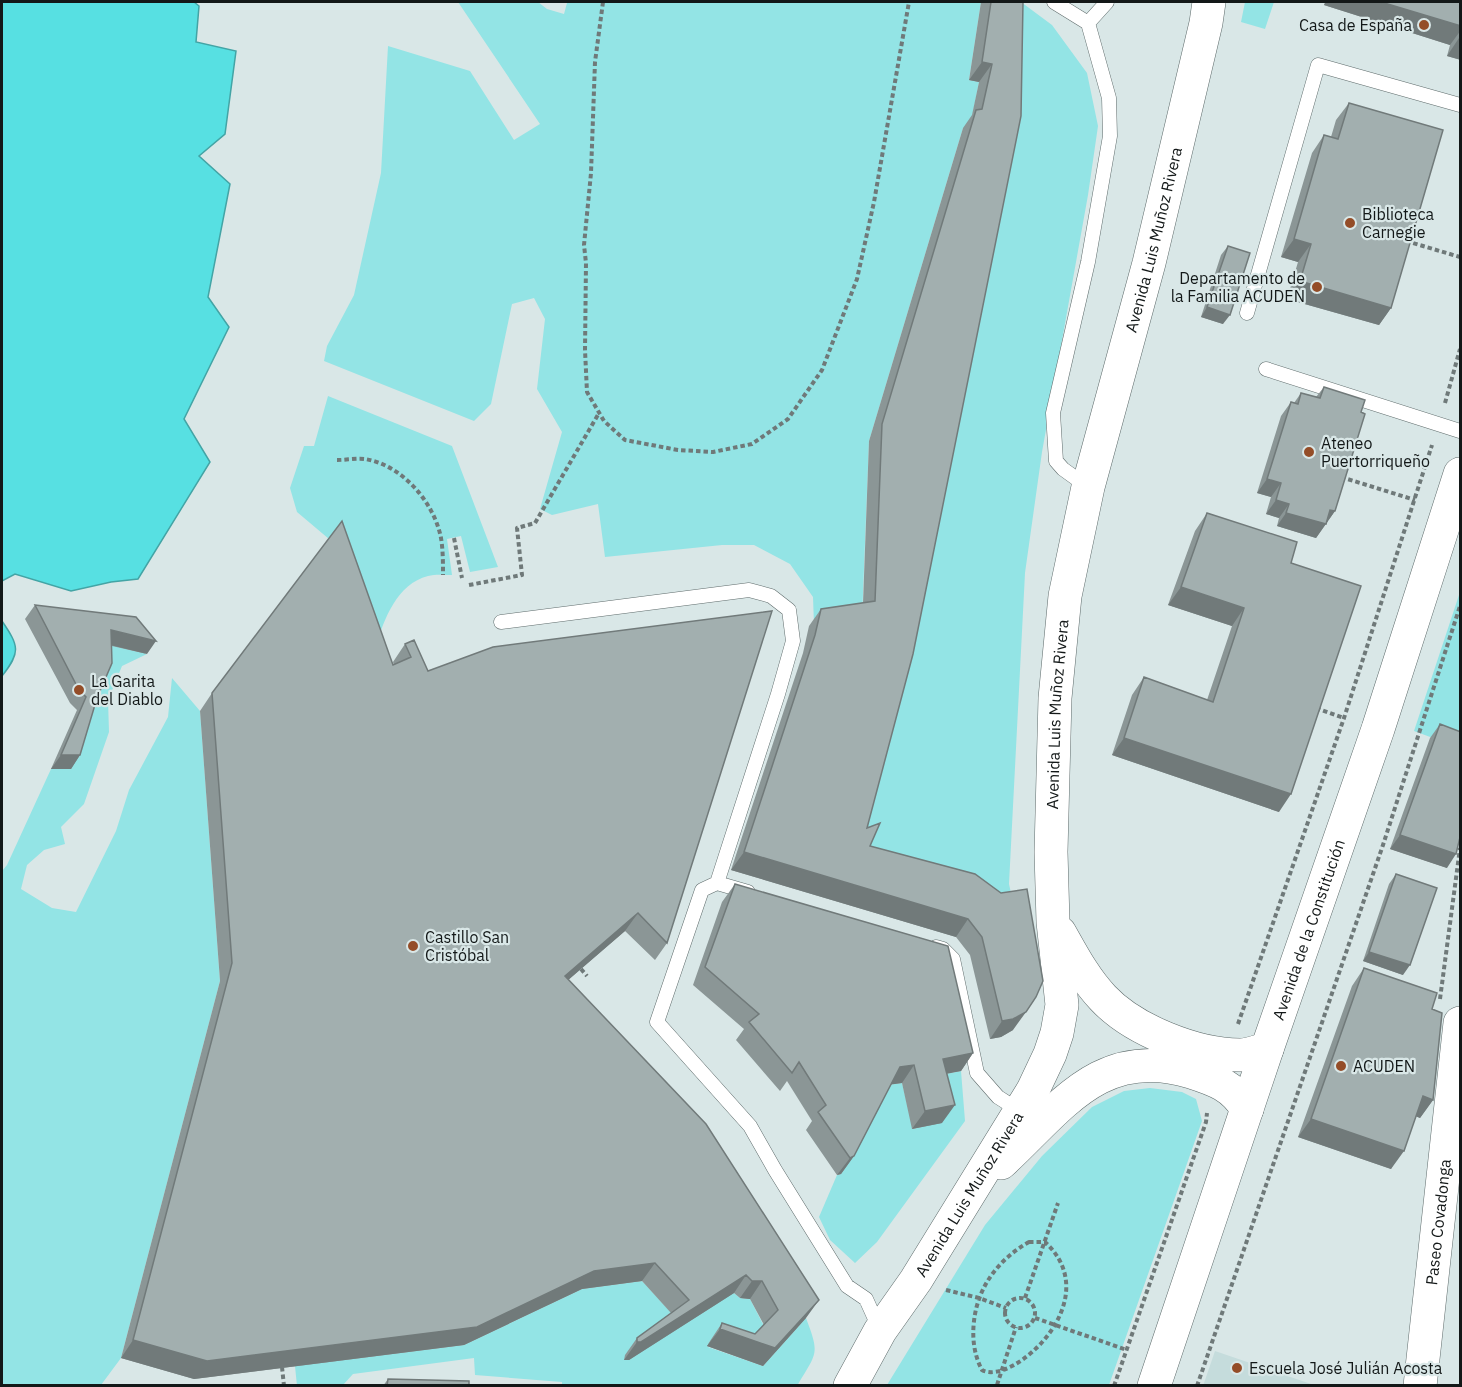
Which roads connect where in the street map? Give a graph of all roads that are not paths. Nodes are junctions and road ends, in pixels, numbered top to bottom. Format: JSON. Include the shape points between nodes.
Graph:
{"nodes":[{"id":1,"x":1054,"y":2,"type":"edge"},
{"id":2,"x":1107,"y":2,"type":"edge"},
{"id":3,"x":1209,"y":2,"type":"edge"},
{"id":4,"x":1088,"y":23,"type":"junction"},
{"id":5,"x":1461,"y":105,"type":"edge"},
{"id":6,"x":1247,"y":313,"type":"dead end"},
{"id":7,"x":1266,"y":369,"type":"dead end"},
{"id":8,"x":1461,"y":431,"type":"edge"},
{"id":9,"x":1461,"y":474,"type":"edge"},
{"id":10,"x":1088,"y":487,"type":"junction"},
{"id":11,"x":1455,"y":505,"type":"edge"},
{"id":12,"x":501,"y":622,"type":"dead end"},
{"id":13,"x":717,"y":883,"type":"junction"},
{"id":14,"x":762,"y":896,"type":"edge"},
{"id":15,"x":1053,"y":921,"type":"junction"},
{"id":16,"x":920,"y":942,"type":"edge"},
{"id":17,"x":1461,"y":1023,"type":"edge"},
{"id":18,"x":1267,"y":1049,"type":"junction"},
{"id":19,"x":1221,"y":1068,"type":"junction"},
{"id":20,"x":1247,"y":1109,"type":"junction"},
{"id":21,"x":1020,"y":1111,"type":"junction"},
{"id":22,"x":971,"y":1191,"type":"junction"},
{"id":23,"x":880,"y":1332,"type":"junction"},
{"id":24,"x":1158,"y":1373,"type":"edge"},
{"id":25,"x":833,"y":1386,"type":"edge"},
{"id":26,"x":850,"y":1386,"type":"edge"},
{"id":27,"x":1420,"y":1386,"type":"edge"}],
"edges":[{"from":1,"to":4,"type":"lane"},
{"from":2,"to":4,"type":"lane"},
{"from":3,"to":10,"type":"main road","name":"Avenida Luis Muñoz Rivera","via":[[1149,263]]},
{"from":4,"to":10,"type":"lane","via":[[1109,98],[1110,136],[1088,262],[1053,413],[1056,460]]},
{"from":5,"to":6,"type":"lane","via":[[1318,64]]},
{"from":7,"to":8,"type":"lane"},
{"from":9,"to":11,"type":"main road","name":"Avenida de la Constitución"},
{"from":10,"to":15,"type":"main road","name":"Avenida Luis Muñoz Rivera","via":[[1065,596],[1055,698]]},
{"from":11,"to":18,"type":"main road","name":"Avenida de la Constitución"},
{"from":12,"to":13,"type":"lane","via":[[749,590],[771,596],[789,610],[793,641]]},
{"from":13,"to":14,"type":"lane"},
{"from":13,"to":23,"type":"lane","via":[[702,890],[657,1022],[750,1126],[847,1287],[866,1299]]},
{"from":15,"to":19,"type":"main road","via":[[1088,980],[1122,1015]]},
{"from":15,"to":21,"type":"main road","name":"Avenida Luis Muñoz Rivera","via":[[1061,987],[1059,1024],[1047,1064]]},
{"from":16,"to":21,"type":"lane","via":[[943,949],[953,959],[977,1073],[998,1097]]},
{"from":17,"to":27,"type":"main road","name":"Paseo Covadonga"},
{"from":18,"to":19,"type":"main road"},
{"from":18,"to":20,"type":"main road","name":"Avenida de la Constitución"},
{"from":19,"to":20,"type":"main road"},
{"from":19,"to":22,"type":"main road","via":[[1188,1071],[1161,1065],[1107,1073],[1070,1097]]},
{"from":20,"to":24,"type":"main road","name":"Avenida de la Constitución"},
{"from":21,"to":22,"type":"main road","name":"Avenida Luis Muñoz Rivera"},
{"from":22,"to":23,"type":"main road","name":"Avenida Luis Muñoz Rivera"},
{"from":23,"to":25,"type":"main road"},
{"from":23,"to":26,"type":"main road","name":"Avenida Luis Muñoz Rivera"}]}
